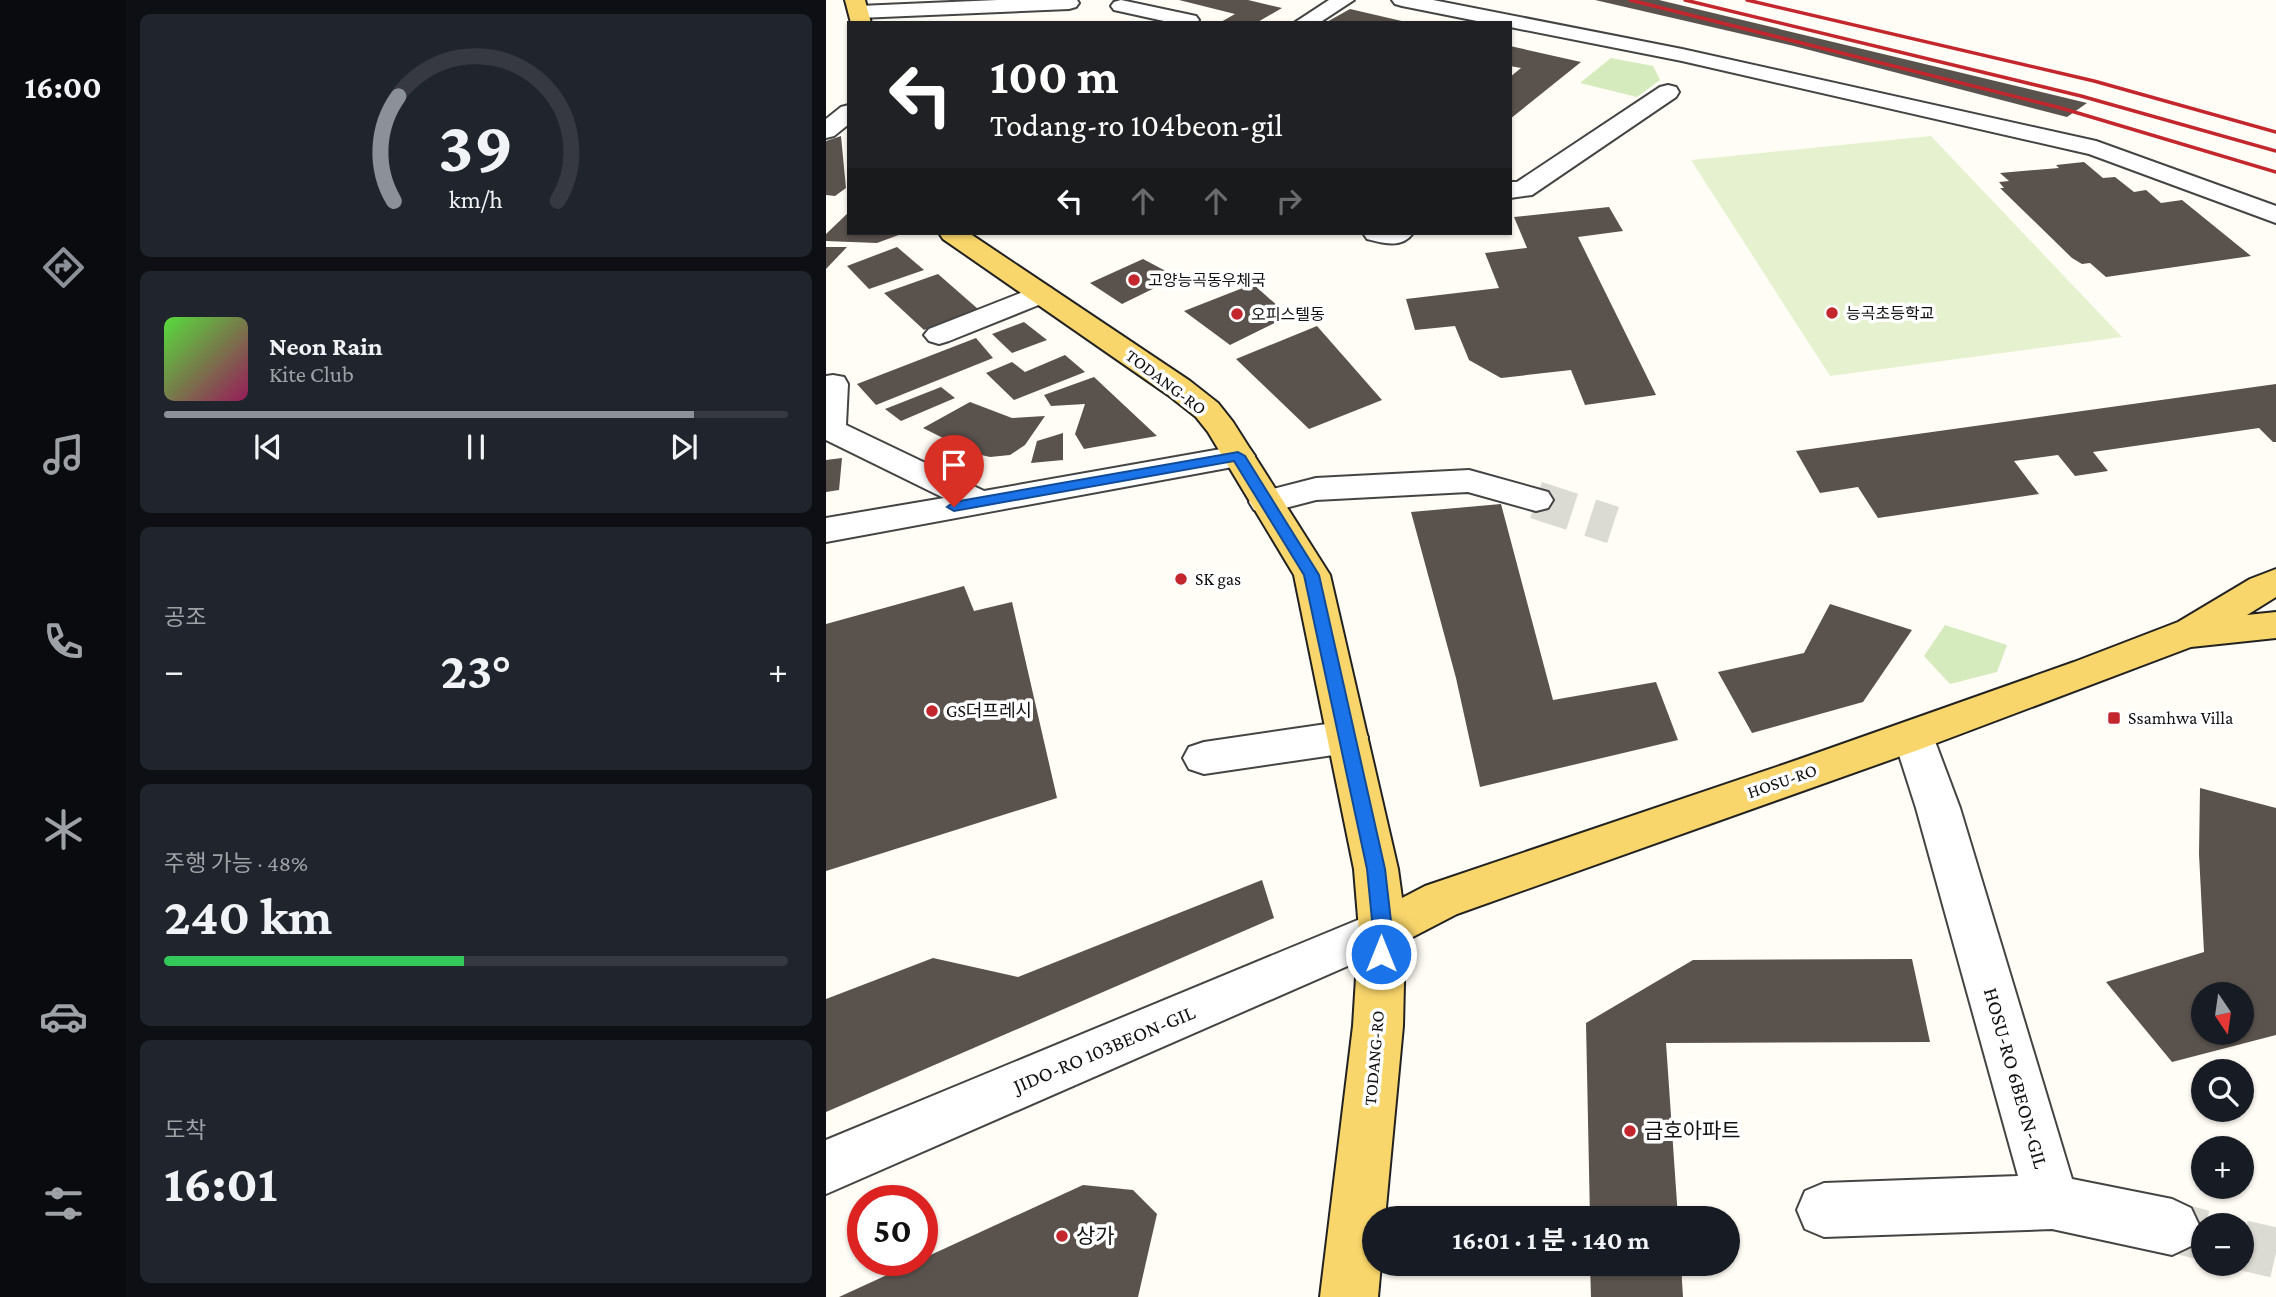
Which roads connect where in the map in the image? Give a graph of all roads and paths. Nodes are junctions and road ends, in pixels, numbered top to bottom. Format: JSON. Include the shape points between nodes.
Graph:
{"nodes":[{"id":1,"x":1344,"y":0,"type":"edge"},
{"id":2,"x":1402,"y":0,"type":"edge"},
{"id":3,"x":1069,"y":3,"type":"dead end"},
{"id":4,"x":1121,"y":6,"type":"dead end"},
{"id":5,"x":858,"y":11,"type":"edge"},
{"id":6,"x":1187,"y":21,"type":"edge"},
{"id":7,"x":1307,"y":21,"type":"edge"},
{"id":8,"x":1509,"y":21,"type":"edge"},
{"id":9,"x":1512,"y":22,"type":"edge"},
{"id":10,"x":1668,"y":92,"type":"dead end"},
{"id":11,"x":847,"y":114,"type":"edge"},
{"id":12,"x":826,"y":131,"type":"edge"},
{"id":13,"x":1512,"y":190,"type":"edge"},
{"id":14,"x":2276,"y":215,"type":"edge"},
{"id":15,"x":961,"y":235,"type":"edge"},
{"id":16,"x":1041,"y":294,"type":"junction"},
{"id":17,"x":939,"y":335,"type":"dead end"},
{"id":18,"x":833,"y":384,"type":"dead end"},
{"id":19,"x":1238,"y":456,"type":"junction"},
{"id":20,"x":1536,"y":500,"type":"tunnel mouth"},
{"id":21,"x":980,"y":502,"type":"junction"},
{"id":22,"x":1266,"y":502,"type":"junction"},
{"id":23,"x":826,"y":530,"type":"edge"},
{"id":24,"x":2276,"y":582,"type":"edge"},
{"id":25,"x":2276,"y":625,"type":"edge"},
{"id":26,"x":2184,"y":635,"type":"junction"},
{"id":27,"x":1913,"y":736,"type":"junction"},
{"id":28,"x":1348,"y":737,"type":"junction"},
{"id":29,"x":1204,"y":758,"type":"dead end"},
{"id":30,"x":1382,"y":930,"type":"junction"},
{"id":31,"x":826,"y":1167,"type":"edge"},
{"id":32,"x":2052,"y":1202,"type":"junction"},
{"id":33,"x":1824,"y":1210,"type":"dead end"},
{"id":34,"x":2172,"y":1227,"type":"tunnel mouth"},
{"id":35,"x":1349,"y":1297,"type":"edge"}],
"edges":[{"from":1,"to":7,"type":"street"},
{"from":2,"to":8,"type":"street"},
{"from":3,"to":5,"type":"street"},
{"from":4,"to":6,"type":"street"},
{"from":9,"to":14,"type":"street","via":[[2096,148]]},
{"from":10,"to":13,"type":"street","via":[[1523,191]]},
{"from":11,"to":12,"type":"street"},
{"from":15,"to":16,"type":"main road","name":"TODANG-RO"},
{"from":16,"to":17,"type":"street"},
{"from":16,"to":19,"type":"main road","name":"TODANG-RO","via":[[1208,410]]},
{"from":18,"to":21,"type":"street","via":[[830,429]]},
{"from":19,"to":21,"type":"street"},
{"from":19,"to":22,"type":"main road","name":"TODANG-RO"},
{"from":20,"to":22,"type":"street","via":[[1469,481],[1316,489]]},
{"from":21,"to":23,"type":"street"},
{"from":22,"to":28,"type":"main road","name":"TODANG-RO","via":[[1312,575]]},
{"from":24,"to":26,"type":"main road","name":"HOSU-RO"},
{"from":25,"to":26,"type":"main road","name":"HOSU-RO"},
{"from":26,"to":27,"type":"main road","name":"HOSU-RO"},
{"from":27,"to":30,"type":"main road","name":"HOSU-RO","via":[[1441,900]]},
{"from":27,"to":32,"type":"street","name":"HOSU-RO 6BEON-GIL","via":[[1938,807]]},
{"from":28,"to":29,"type":"street"},
{"from":28,"to":30,"type":"main road","name":"TODANG-RO","via":[[1376,869]]},
{"from":30,"to":31,"type":"street","name":"JIDO-RO 103BEON-GIL"},
{"from":30,"to":35,"type":"main road","name":"TODANG-RO","via":[[1378,1026]]},
{"from":32,"to":33,"type":"street"},
{"from":32,"to":34,"type":"street"}]}
